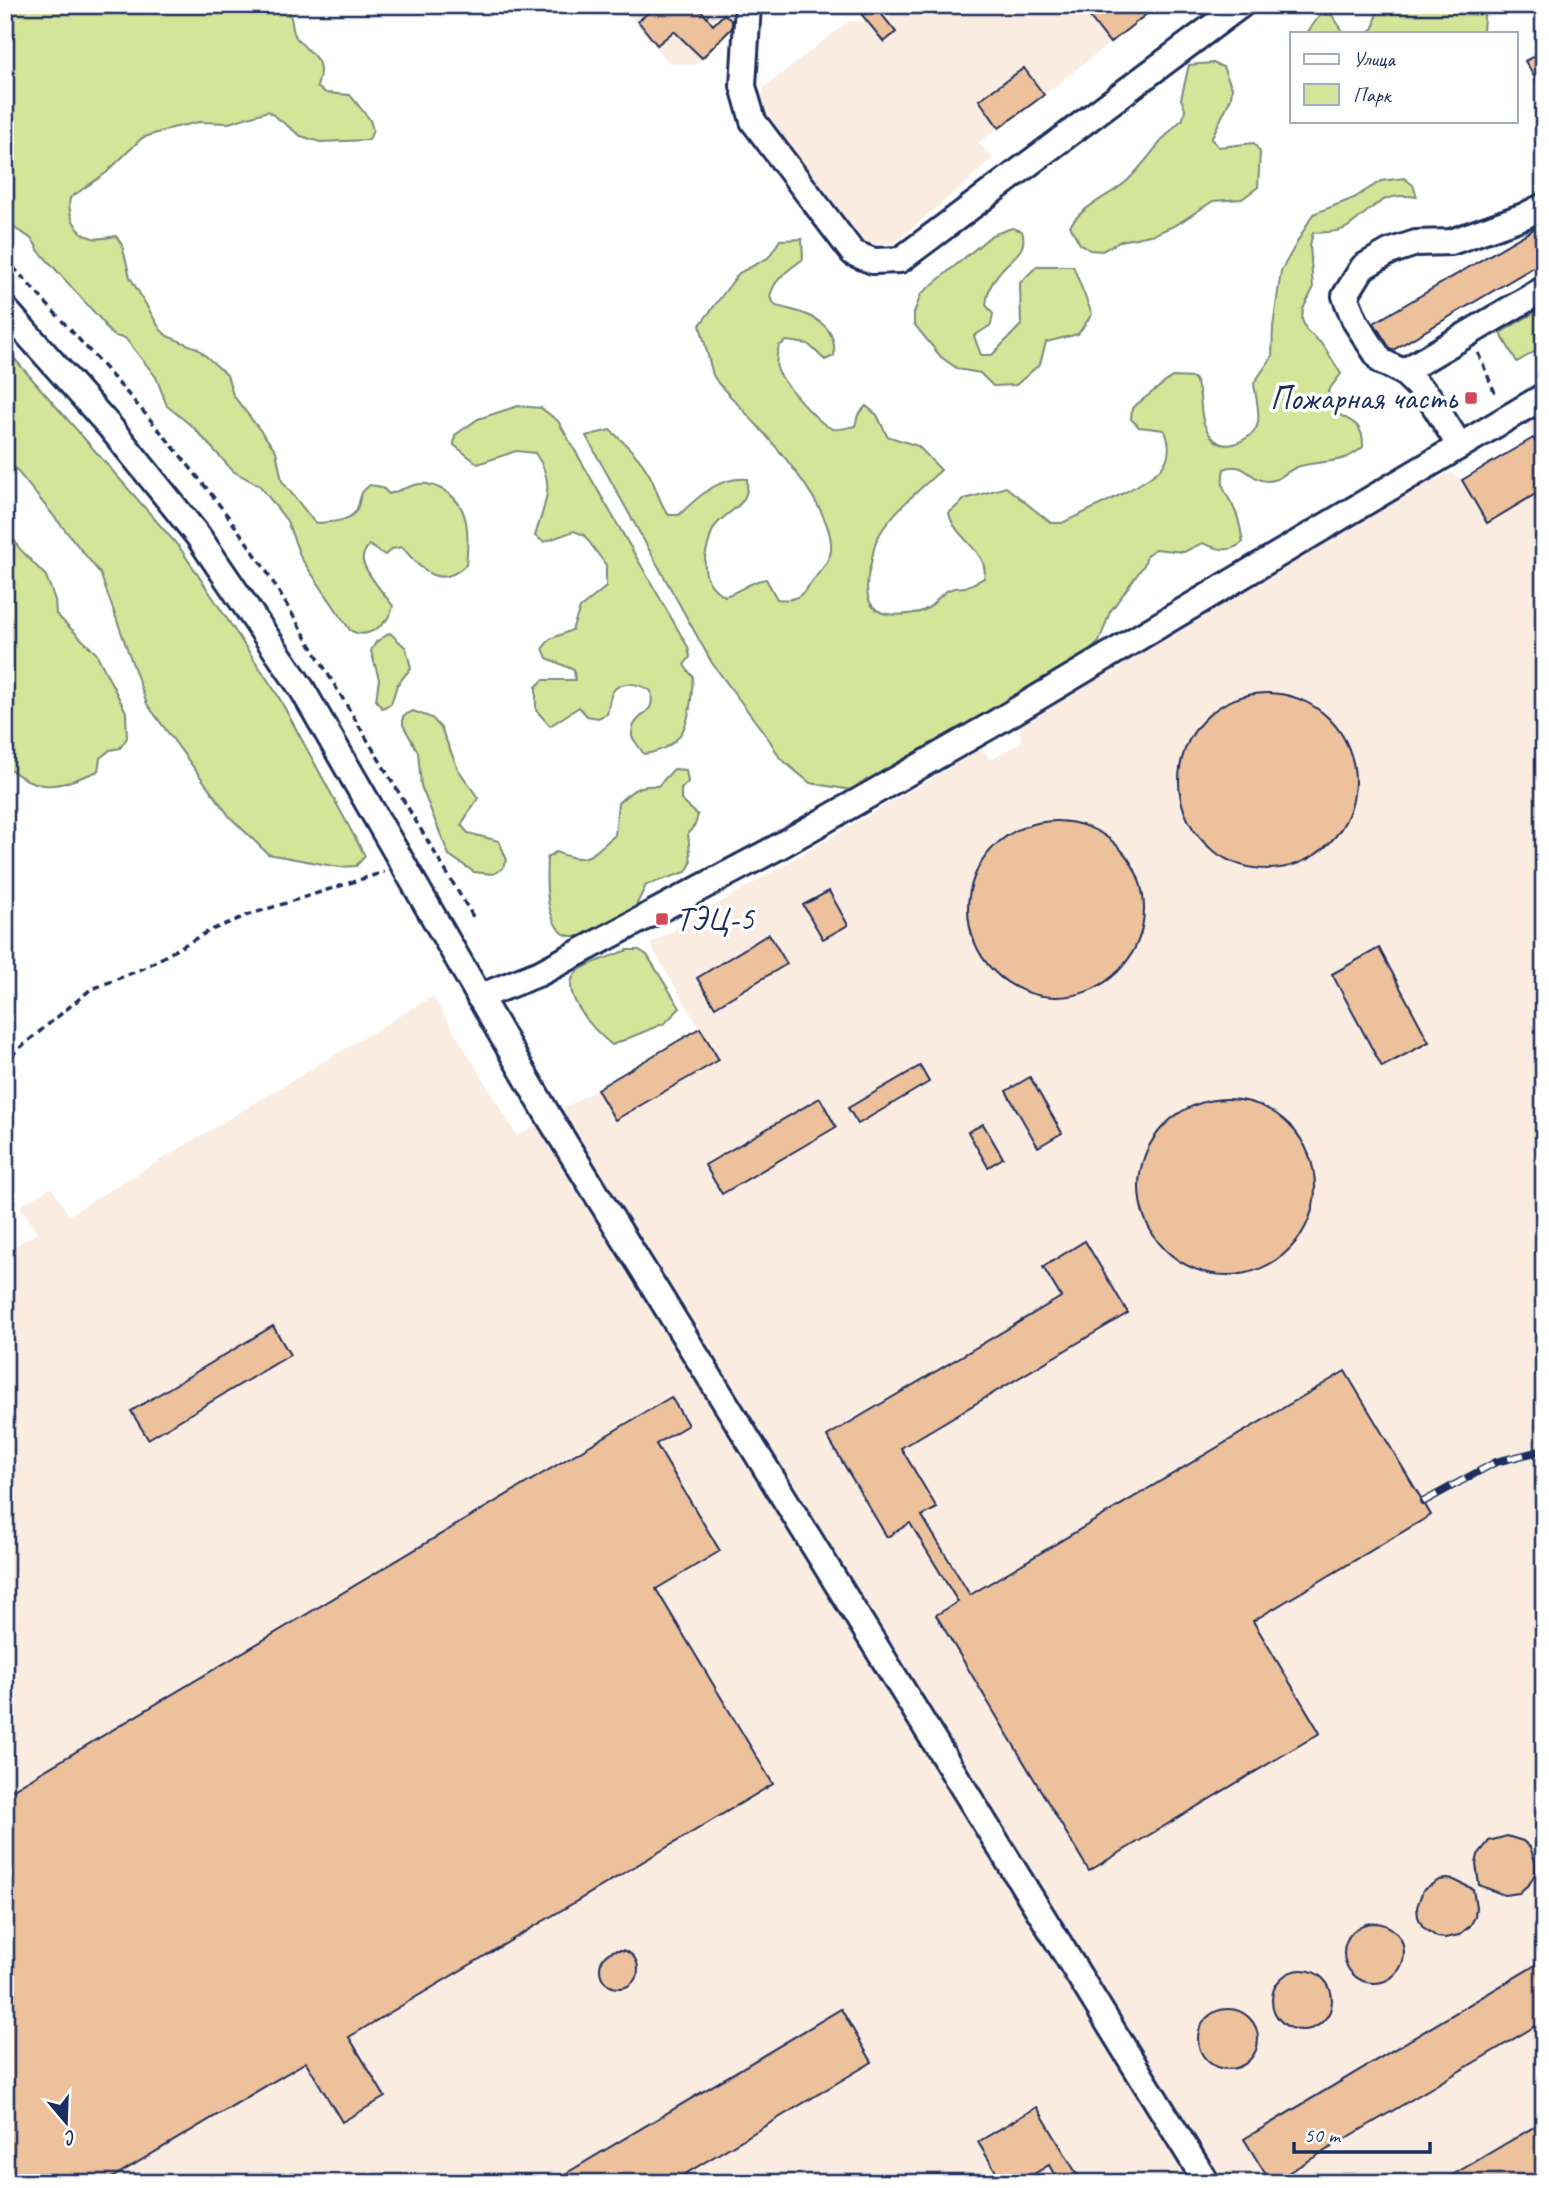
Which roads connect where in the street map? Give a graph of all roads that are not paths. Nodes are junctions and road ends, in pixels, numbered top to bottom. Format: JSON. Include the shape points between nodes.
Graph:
{"nodes":[{"id":1,"x":748,"y":5,"type":"edge"},
{"id":2,"x":1241,"y":5,"type":"edge"},
{"id":3,"x":1544,"y":206,"type":"edge"},
{"id":4,"x":1544,"y":289,"type":"edge"},
{"id":5,"x":5,"y":309,"type":"edge"},
{"id":6,"x":1403,"y":372,"type":"junction"},
{"id":7,"x":1544,"y":396,"type":"edge"},
{"id":8,"x":1460,"y":446,"type":"junction"},
{"id":9,"x":479,"y":997,"type":"junction"},
{"id":10,"x":1207,"y":2183,"type":"edge"}],
"edges":[{"from":1,"to":2,"type":"street","via":[[743,86],[753,121],[853,253],[873,261],[900,260]]},
{"from":3,"to":6,"type":"street","via":[[1451,242],[1416,243],[1363,267],[1345,296],[1381,361]]},
{"from":4,"to":6,"type":"street"},
{"from":5,"to":9,"type":"street","via":[[110,427],[198,536],[302,689]]},
{"from":6,"to":8,"type":"street","via":[[1429,397]]},
{"from":7,"to":8,"type":"street"},
{"from":8,"to":9,"type":"street","via":[[776,848],[540,973]]},
{"from":9,"to":10,"type":"street"}]}
